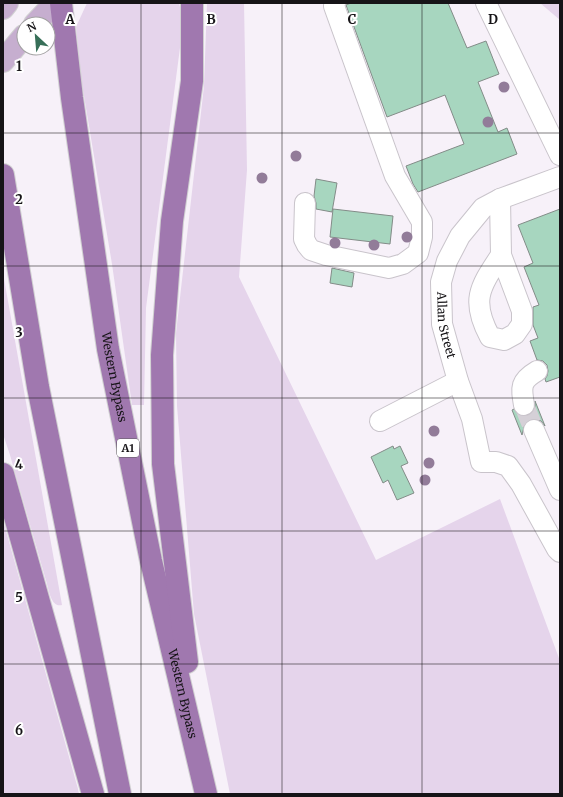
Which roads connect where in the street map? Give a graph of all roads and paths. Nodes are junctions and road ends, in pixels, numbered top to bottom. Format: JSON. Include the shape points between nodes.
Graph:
{"nodes":[{"id":1,"x":8,"y":3,"type":"edge"},
{"id":2,"x":55,"y":3,"type":"edge"},
{"id":3,"x":61,"y":3,"type":"edge"},
{"id":4,"x":192,"y":3,"type":"edge"},
{"id":5,"x":334,"y":3,"type":"edge"},
{"id":6,"x":486,"y":3,"type":"edge"},
{"id":7,"x":3,"y":8,"type":"edge"},
{"id":8,"x":43,"y":16,"type":"edge"},
{"id":9,"x":16,"y":46,"type":"edge"},
{"id":10,"x":3,"y":61,"type":"edge"},
{"id":11,"x":560,"y":155,"type":"edge"},
{"id":12,"x":3,"y":175,"type":"edge"},
{"id":13,"x":560,"y":178,"type":"edge"},
{"id":14,"x":500,"y":199,"type":"junction"},
{"id":15,"x":305,"y":203,"type":"dead end"},
{"id":16,"x":501,"y":254,"type":"dead end"},
{"id":17,"x":537,"y":370,"type":"dead end"},
{"id":18,"x":458,"y":381,"type":"junction"},
{"id":19,"x":524,"y":405,"type":"tunnel mouth"},
{"id":20,"x":380,"y":421,"type":"dead end"},
{"id":21,"x":534,"y":430,"type":"tunnel mouth"},
{"id":22,"x":3,"y":474,"type":"edge"},
{"id":23,"x":560,"y":490,"type":"edge"},
{"id":24,"x":560,"y":552,"type":"edge"},
{"id":25,"x":204,"y":787,"type":"edge"},
{"id":26,"x":93,"y":794,"type":"edge"},
{"id":27,"x":120,"y":794,"type":"edge"}],
"edges":[{"from":1,"to":7,"type":"main road"},
{"from":2,"to":8,"type":"main road"},
{"from":3,"to":25,"type":"highway","name":"Western Bypass","number":"A1","via":[[108,349],[151,561]]},
{"from":4,"to":25,"type":"highway","via":[[192,81],[172,221],[162,355],[163,464]]},
{"from":5,"to":15,"type":"street","via":[[395,176],[422,222],[418,253],[403,264],[389,268],[311,250],[304,239]]},
{"from":6,"to":11,"type":"street"},
{"from":9,"to":10,"type":"main road"},
{"from":12,"to":27,"type":"highway","via":[[38,386]]},
{"from":13,"to":14,"type":"street","name":"Allan Street"},
{"from":14,"to":16,"type":"street"},
{"from":14,"to":18,"type":"street","name":"Allan Street","via":[[483,208],[460,236],[447,261],[441,282],[442,324]]},
{"from":17,"to":19,"type":"street","via":[[527,377],[522,388]]},
{"from":18,"to":20,"type":"street"},
{"from":18,"to":24,"type":"street","name":"Allan Street","via":[[472,418],[481,462],[496,462],[508,466]]},
{"from":21,"to":23,"type":"street"},
{"from":22,"to":26,"type":"highway"}]}
